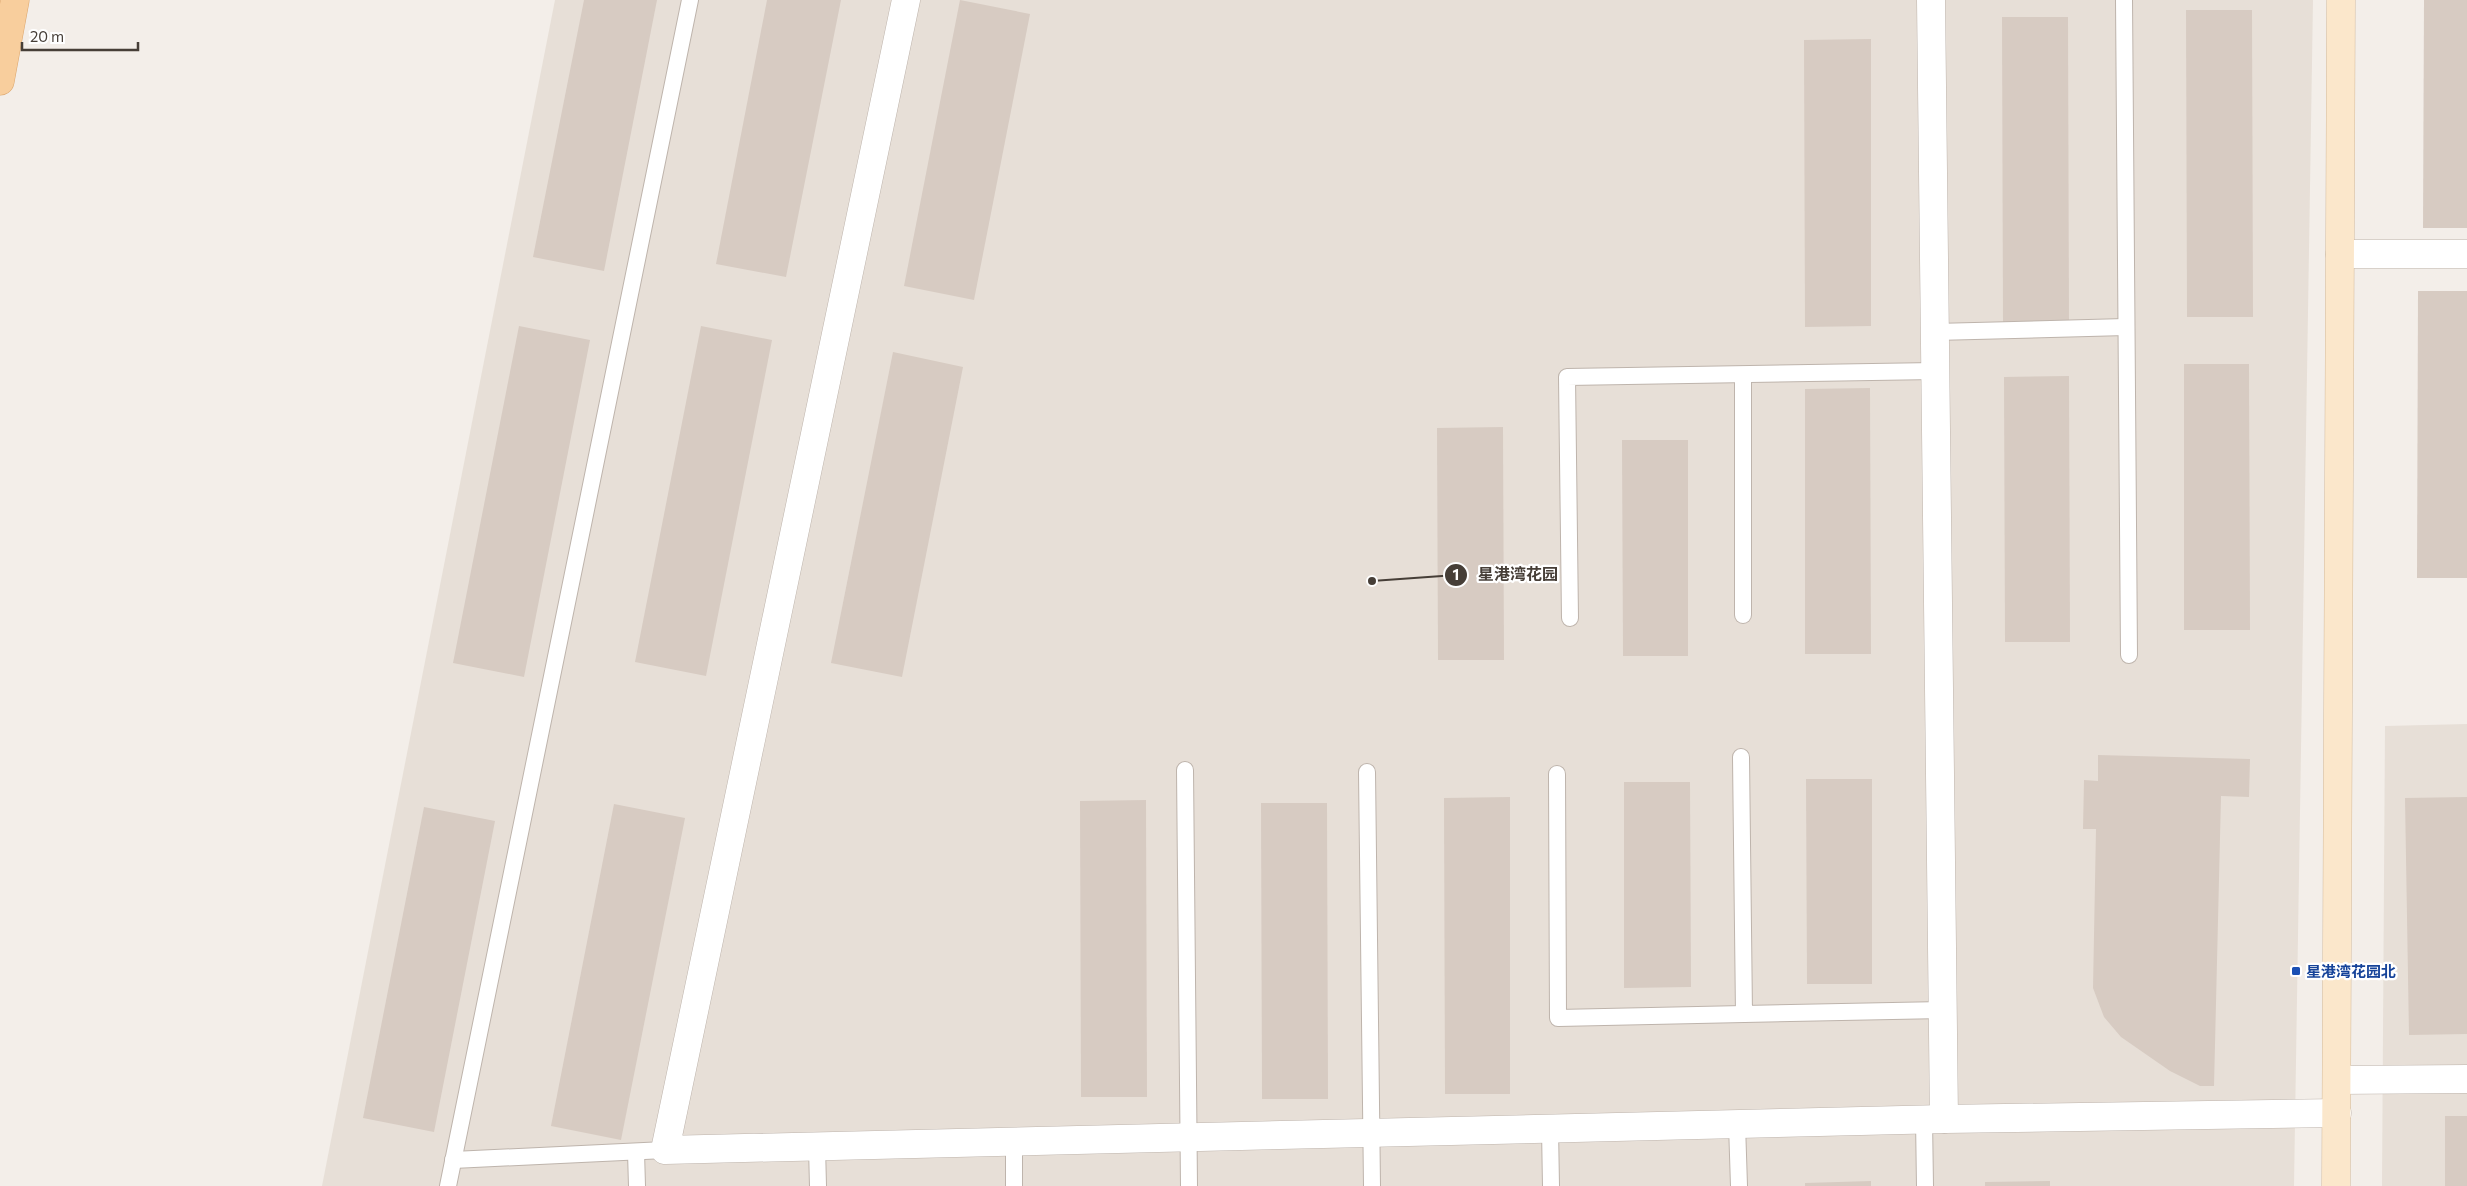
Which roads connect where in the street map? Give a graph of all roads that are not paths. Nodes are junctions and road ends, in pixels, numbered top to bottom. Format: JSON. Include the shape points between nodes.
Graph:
{"nodes":[{"id":1,"x":14,"y":0,"type":"edge"},
{"id":2,"x":690,"y":0,"type":"edge"},
{"id":3,"x":906,"y":0,"type":"edge"},
{"id":4,"x":1931,"y":0,"type":"edge"},
{"id":5,"x":2124,"y":0,"type":"edge"},
{"id":6,"x":2341,"y":0,"type":"edge"},
{"id":7,"x":0,"y":81,"type":"edge"},
{"id":8,"x":2340,"y":254,"type":"junction"},
{"id":9,"x":2467,"y":254,"type":"edge"},
{"id":10,"x":2126,"y":327,"type":"junction"},
{"id":11,"x":1935,"y":332,"type":"junction"},
{"id":12,"x":1935,"y":372,"type":"junction"},
{"id":13,"x":1743,"y":374,"type":"junction"},
{"id":14,"x":1743,"y":614,"type":"dead end"},
{"id":15,"x":1570,"y":618,"type":"dead end"},
{"id":16,"x":2128,"y":655,"type":"dead end"},
{"id":17,"x":1741,"y":757,"type":"dead end"},
{"id":18,"x":1184,"y":770,"type":"dead end"},
{"id":19,"x":1367,"y":772,"type":"dead end"},
{"id":20,"x":1557,"y":774,"type":"dead end"},
{"id":21,"x":1943,"y":1010,"type":"junction"},
{"id":22,"x":1744,"y":1014,"type":"junction"},
{"id":23,"x":2467,"y":1079,"type":"edge"},
{"id":24,"x":2337,"y":1080,"type":"junction"},
{"id":25,"x":2337,"y":1113,"type":"junction"},
{"id":26,"x":1934,"y":1119,"type":"junction"},
{"id":27,"x":1737,"y":1124,"type":"junction"},
{"id":28,"x":1550,"y":1129,"type":"junction"},
{"id":29,"x":1371,"y":1133,"type":"junction"},
{"id":30,"x":1188,"y":1137,"type":"junction"},
{"id":31,"x":1014,"y":1142,"type":"junction"},
{"id":32,"x":817,"y":1147,"type":"junction"},
{"id":33,"x":665,"y":1150,"type":"junction"},
{"id":34,"x":636,"y":1152,"type":"junction"},
{"id":35,"x":453,"y":1160,"type":"junction"},
{"id":36,"x":448,"y":1186,"type":"edge"},
{"id":37,"x":637,"y":1186,"type":"edge"},
{"id":38,"x":818,"y":1186,"type":"edge"},
{"id":39,"x":1014,"y":1186,"type":"edge"},
{"id":40,"x":1189,"y":1186,"type":"edge"},
{"id":41,"x":1372,"y":1186,"type":"edge"},
{"id":42,"x":1551,"y":1186,"type":"edge"},
{"id":43,"x":1739,"y":1186,"type":"edge"},
{"id":44,"x":1925,"y":1186,"type":"edge"},
{"id":45,"x":2336,"y":1186,"type":"edge"}],
"edges":[{"from":1,"to":7,"type":"main road"},
{"from":2,"to":35,"type":"lane"},
{"from":3,"to":33,"type":"street"},
{"from":4,"to":11,"type":"street"},
{"from":5,"to":10,"type":"lane"},
{"from":6,"to":8,"type":"street"},
{"from":8,"to":9,"type":"street"},
{"from":8,"to":24,"type":"street"},
{"from":10,"to":11,"type":"lane"},
{"from":10,"to":16,"type":"lane"},
{"from":11,"to":12,"type":"street"},
{"from":12,"to":13,"type":"lane"},
{"from":12,"to":21,"type":"street"},
{"from":13,"to":14,"type":"lane"},
{"from":13,"to":15,"type":"lane","via":[[1567,377]]},
{"from":17,"to":22,"type":"lane"},
{"from":18,"to":30,"type":"lane"},
{"from":19,"to":29,"type":"lane"},
{"from":20,"to":22,"type":"lane","via":[[1558,1018]]},
{"from":21,"to":22,"type":"lane"},
{"from":21,"to":26,"type":"street"},
{"from":23,"to":24,"type":"street"},
{"from":24,"to":25,"type":"street"},
{"from":25,"to":26,"type":"street"},
{"from":25,"to":45,"type":"street"},
{"from":26,"to":27,"type":"street"},
{"from":26,"to":44,"type":"lane"},
{"from":27,"to":28,"type":"street"},
{"from":27,"to":43,"type":"lane"},
{"from":28,"to":29,"type":"street"},
{"from":28,"to":42,"type":"lane"},
{"from":29,"to":30,"type":"street"},
{"from":29,"to":41,"type":"lane"},
{"from":30,"to":31,"type":"street"},
{"from":30,"to":40,"type":"lane"},
{"from":31,"to":32,"type":"street"},
{"from":31,"to":39,"type":"lane"},
{"from":32,"to":33,"type":"street"},
{"from":32,"to":38,"type":"lane"},
{"from":33,"to":34,"type":"lane"},
{"from":34,"to":35,"type":"lane"},
{"from":34,"to":37,"type":"lane"},
{"from":35,"to":36,"type":"lane"}]}
